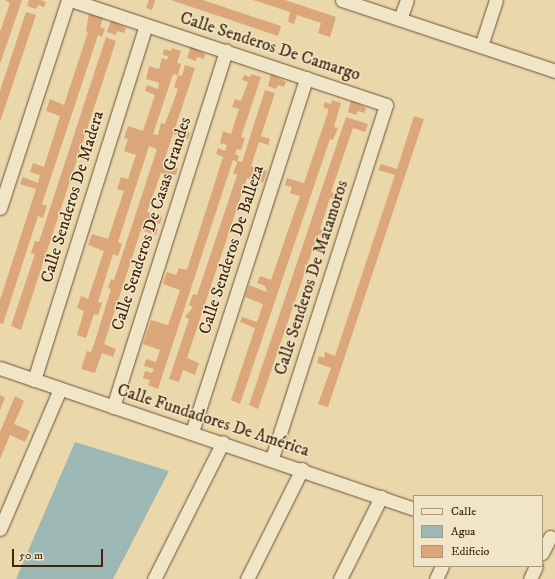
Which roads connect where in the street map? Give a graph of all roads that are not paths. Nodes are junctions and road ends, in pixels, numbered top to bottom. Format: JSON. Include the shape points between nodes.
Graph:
{"nodes":[{"id":1,"x":68,"y":0,"type":"edge"},
{"id":2,"x":71,"y":0,"type":"edge"},
{"id":3,"x":342,"y":0,"type":"edge"},
{"id":4,"x":407,"y":0,"type":"edge"},
{"id":5,"x":496,"y":0,"type":"edge"},
{"id":6,"x":400,"y":19,"type":"junction"},
{"id":7,"x":146,"y":25,"type":"junction"},
{"id":8,"x":481,"y":46,"type":"junction"},
{"id":9,"x":226,"y":51,"type":"junction"},
{"id":10,"x":555,"y":71,"type":"edge"},
{"id":11,"x":306,"y":78,"type":"junction"},
{"id":12,"x":386,"y":109,"type":"joint"},
{"id":13,"x":0,"y":208,"type":"edge"},
{"id":14,"x":0,"y":368,"type":"edge"},
{"id":15,"x":34,"y":380,"type":"junction"},
{"id":16,"x":60,"y":389,"type":"junction"},
{"id":17,"x":113,"y":407,"type":"junction"},
{"id":18,"x":192,"y":432,"type":"junction"},
{"id":19,"x":223,"y":442,"type":"junction"},
{"id":20,"x":272,"y":459,"type":"junction"},
{"id":21,"x":302,"y":470,"type":"junction"},
{"id":22,"x":381,"y":497,"type":"junction"},
{"id":23,"x":413,"y":508,"type":"edge"},
{"id":24,"x":0,"y":529,"type":"edge"},
{"id":25,"x":549,"y":536,"type":"edge"},
{"id":26,"x":543,"y":551,"type":"edge"},
{"id":27,"x":442,"y":567,"type":"edge"},
{"id":28,"x":536,"y":567,"type":"edge"},
{"id":29,"x":154,"y":579,"type":"edge"},
{"id":30,"x":247,"y":579,"type":"edge"},
{"id":31,"x":340,"y":579,"type":"edge"},
{"id":32,"x":436,"y":579,"type":"edge"},
{"id":33,"x":530,"y":579,"type":"edge"}],
"edges":[{"from":1,"to":13,"type":"street"},
{"from":2,"to":7,"type":"street","name":"Calle Senderos De Camargo"},
{"from":3,"to":6,"type":"street"},
{"from":4,"to":6,"type":"street"},
{"from":5,"to":8,"type":"street"},
{"from":6,"to":8,"type":"street"},
{"from":7,"to":9,"type":"street","name":"Calle Senderos De Camargo"},
{"from":7,"to":15,"type":"street","name":"Calle Senderos De Madera"},
{"from":8,"to":10,"type":"street"},
{"from":9,"to":11,"type":"street","name":"Calle Senderos De Camargo"},
{"from":9,"to":17,"type":"street","name":"Calle Senderos De Casas Grandes"},
{"from":11,"to":12,"type":"street","name":"Calle Senderos De Camargo","via":[[385,103]]},
{"from":11,"to":18,"type":"street","name":"Calle Senderos De Balleza"},
{"from":12,"to":20,"type":"street","name":"Calle Senderos De Matamoros"},
{"from":14,"to":15,"type":"street","name":"Calle Fundadores De América"},
{"from":15,"to":16,"type":"street","name":"Calle Fundadores De América"},
{"from":16,"to":17,"type":"street","name":"Calle Fundadores De América"},
{"from":16,"to":24,"type":"street"},
{"from":17,"to":18,"type":"street","name":"Calle Fundadores De América"},
{"from":18,"to":19,"type":"street","name":"Calle Fundadores De América"},
{"from":19,"to":20,"type":"street","name":"Calle Fundadores De América"},
{"from":19,"to":29,"type":"street"},
{"from":20,"to":21,"type":"street","name":"Calle Fundadores De América"},
{"from":21,"to":22,"type":"street","name":"Calle Fundadores De América"},
{"from":21,"to":30,"type":"street"},
{"from":22,"to":23,"type":"street","name":"Calle Fundadores De América"},
{"from":22,"to":31,"type":"street"},
{"from":25,"to":26,"type":"street"},
{"from":27,"to":32,"type":"street"},
{"from":28,"to":33,"type":"street"}]}
